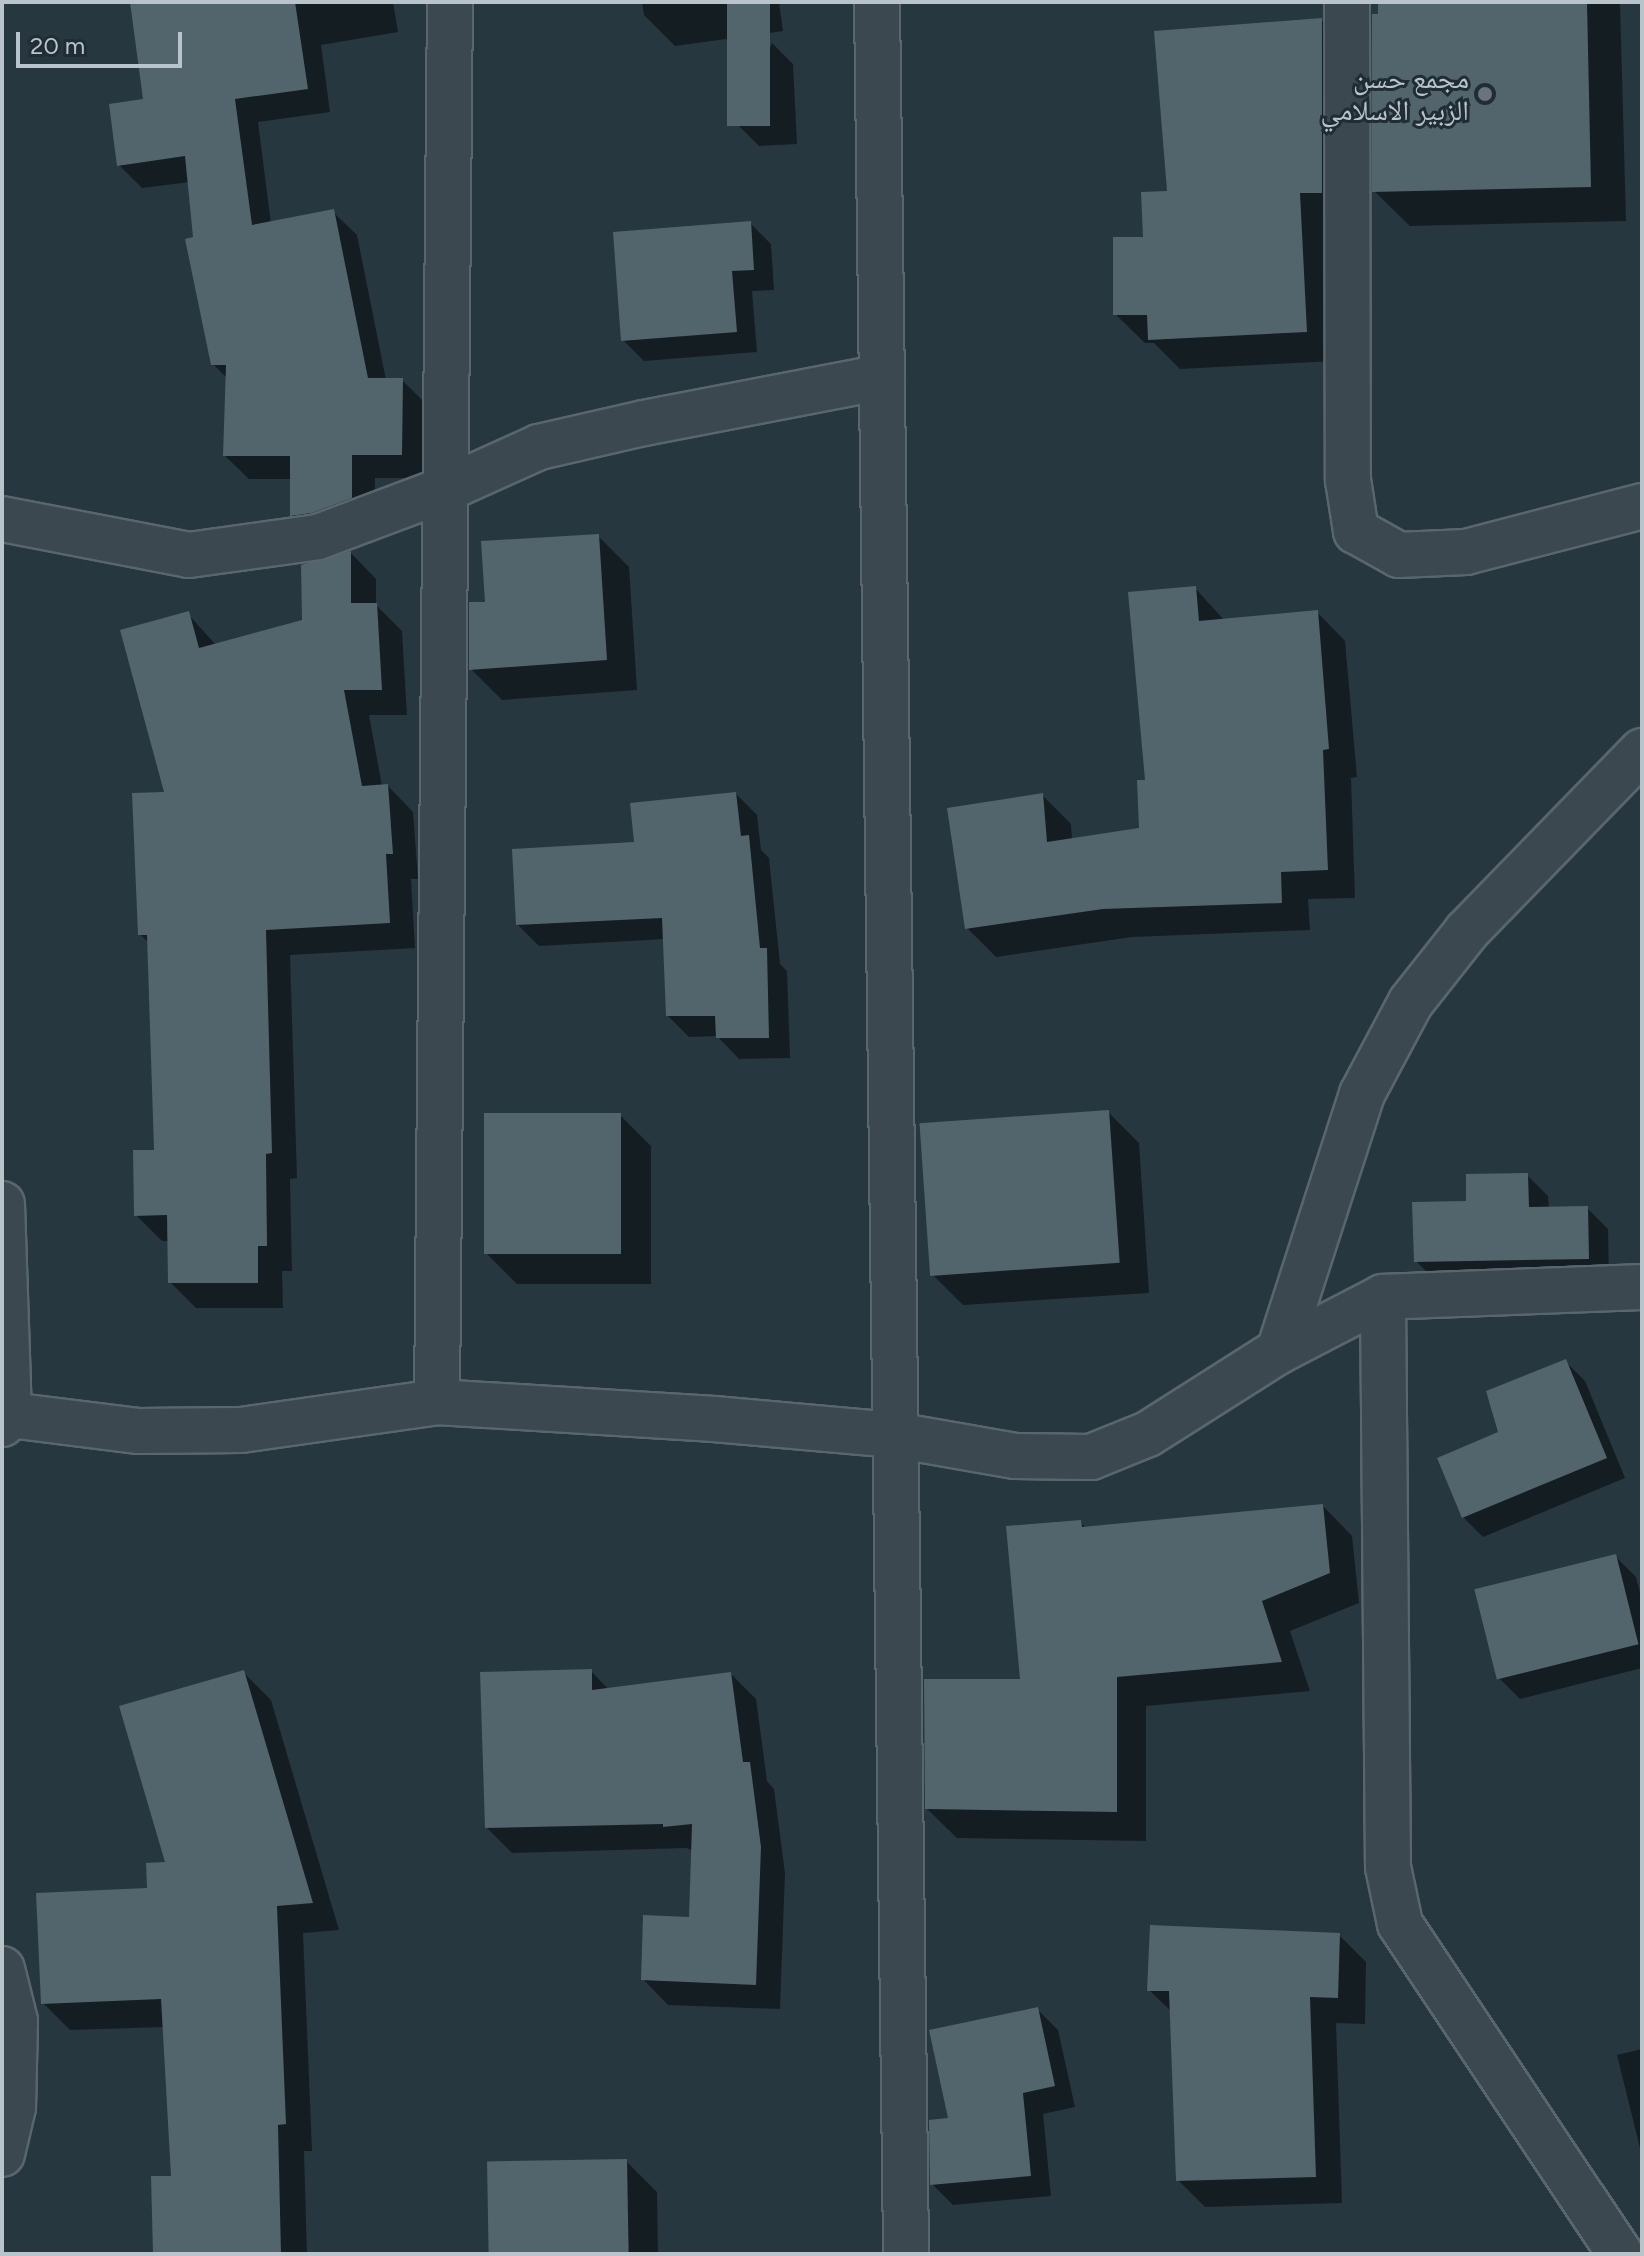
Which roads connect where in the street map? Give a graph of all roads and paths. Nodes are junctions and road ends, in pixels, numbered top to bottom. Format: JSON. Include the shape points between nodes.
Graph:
{"nodes":[{"id":1,"x":450,"y":2,"type":"edge"},
{"id":2,"x":877,"y":2,"type":"edge"},
{"id":3,"x":1347,"y":2,"type":"edge"},
{"id":4,"x":882,"y":377,"type":"junction"},
{"id":5,"x":446,"y":489,"type":"junction"},
{"id":6,"x":1642,"y":506,"type":"edge"},
{"id":7,"x":2,"y":519,"type":"edge"},
{"id":8,"x":1642,"y":751,"type":"edge"},
{"id":9,"x":2,"y":1204,"type":"edge"},
{"id":10,"x":1642,"y":1287,"type":"edge"},
{"id":11,"x":1383,"y":1297,"type":"junction"},
{"id":12,"x":1279,"y":1351,"type":"junction"},
{"id":13,"x":437,"y":1402,"type":"junction"},
{"id":14,"x":4,"y":1418,"type":"edge"},
{"id":15,"x":895,"y":1435,"type":"junction"},
{"id":16,"x":2,"y":1969,"type":"edge"},
{"id":17,"x":2,"y":2154,"type":"edge"},
{"id":18,"x":906,"y":2254,"type":"edge"},
{"id":19,"x":1620,"y":2254,"type":"edge"}],
"edges":[{"from":1,"to":5,"type":"street"},
{"from":2,"to":4,"type":"street"},
{"from":3,"to":6,"type":"street","via":[[1348,480],[1356,531],[1399,555],[1466,552]]},
{"from":4,"to":5,"type":"street","via":[[539,447]]},
{"from":4,"to":15,"type":"street"},
{"from":5,"to":7,"type":"street","via":[[318,537],[189,555]]},
{"from":5,"to":13,"type":"street"},
{"from":8,"to":12,"type":"street","via":[[1467,931],[1411,1002],[1362,1094]]},
{"from":9,"to":14,"type":"street"},
{"from":10,"to":11,"type":"street"},
{"from":11,"to":12,"type":"street"},
{"from":11,"to":19,"type":"street","via":[[1388,1867],[1400,1924]]},
{"from":12,"to":15,"type":"street","via":[[1148,1434],[1091,1457],[1015,1456]]},
{"from":13,"to":14,"type":"street","via":[[241,1430],[139,1431]]},
{"from":13,"to":15,"type":"street"},
{"from":15,"to":18,"type":"street"},
{"from":16,"to":17,"type":"street","via":[[15,2021],[13,2107]]}]}
